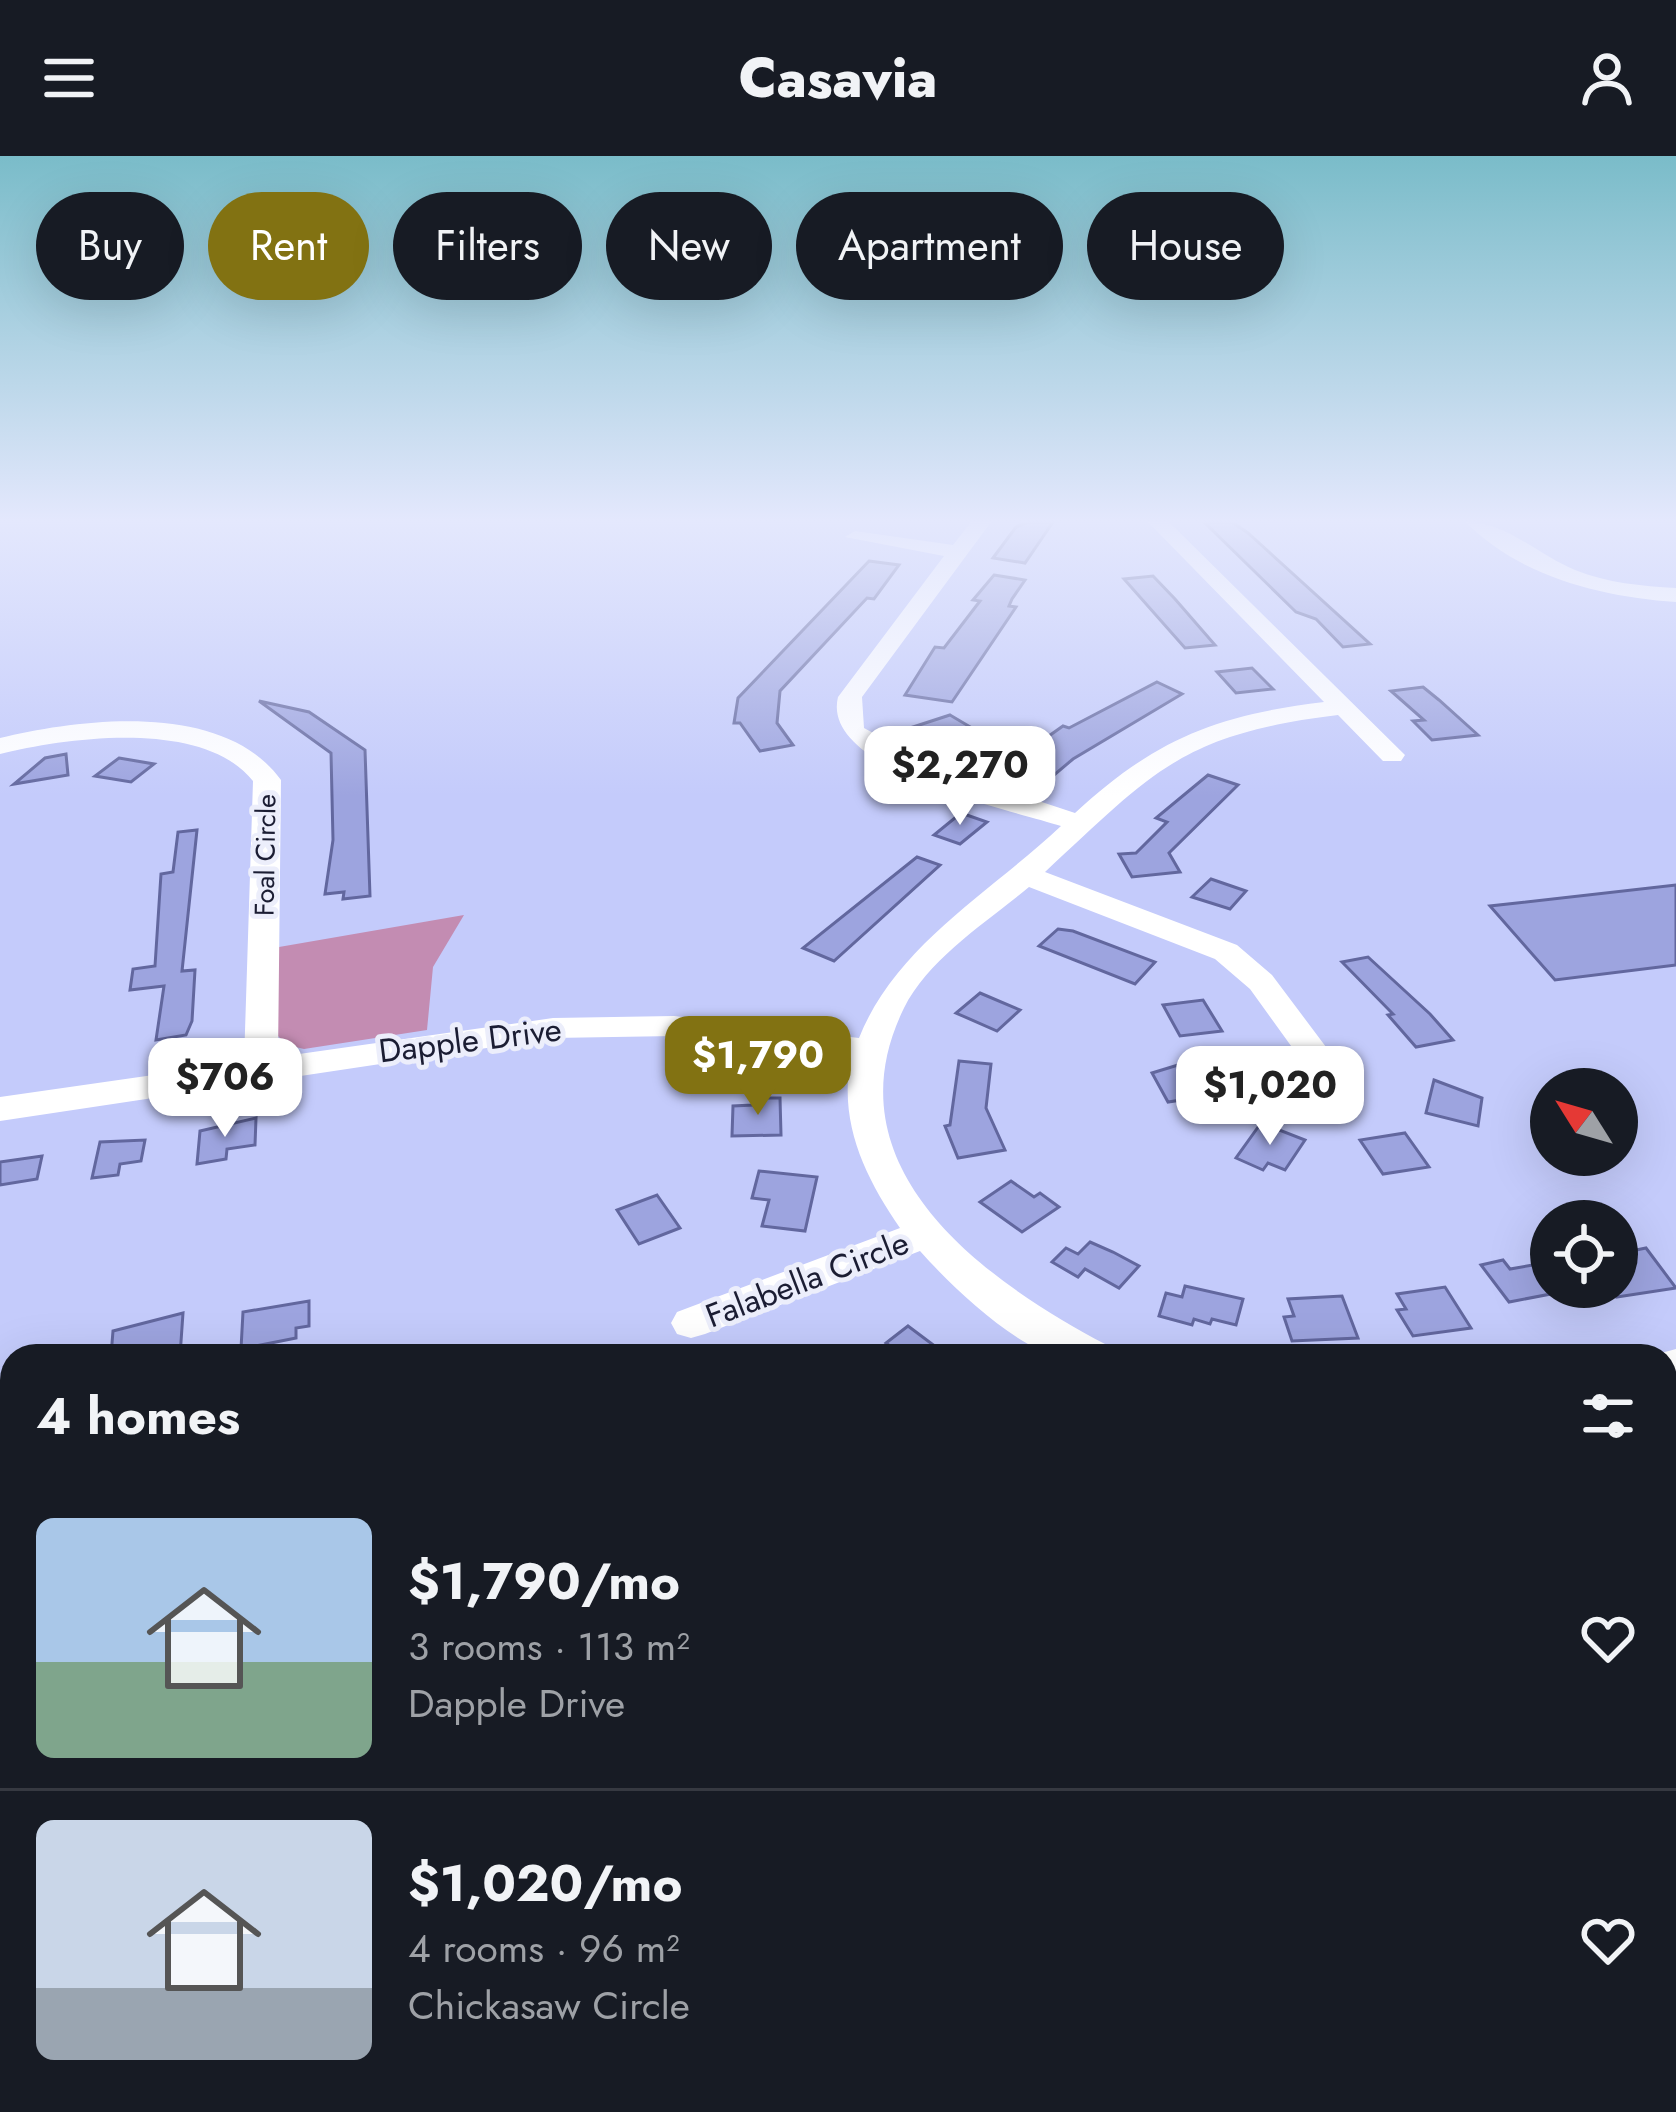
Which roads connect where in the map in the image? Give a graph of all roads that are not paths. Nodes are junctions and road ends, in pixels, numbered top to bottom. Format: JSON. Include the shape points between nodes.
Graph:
{"nodes":[{"id":1,"x":913,"y":613,"type":"edge"},
{"id":2,"x":1250,"y":613,"type":"edge"},
{"id":3,"x":1344,"y":707,"type":"junction"},
{"id":4,"x":0,"y":746,"type":"edge"},
{"id":5,"x":1392,"y":755,"type":"dead end"},
{"id":6,"x":1082,"y":824,"type":"junction"},
{"id":7,"x":1024,"y":875,"type":"junction"},
{"id":8,"x":871,"y":1050,"type":"junction"},
{"id":9,"x":1324,"y":1067,"type":"dead end"},
{"id":10,"x":261,"y":1070,"type":"junction"},
{"id":11,"x":0,"y":1109,"type":"edge"},
{"id":12,"x":924,"y":1234,"type":"junction"},
{"id":13,"x":691,"y":1323,"type":"dead end"},
{"id":14,"x":1072,"y":1344,"type":"edge"}],
"edges":[{"from":1,"to":6,"type":"street","via":[[850,698],[850,726],[887,756]]},
{"from":2,"to":3,"type":"street"},
{"from":3,"to":5,"type":"street"},
{"from":3,"to":6,"type":"street","via":[[1199,736],[1149,765]]},
{"from":4,"to":10,"type":"street","name":"Foal Circle","via":[[52,732],[114,729],[226,747],[262,769]]},
{"from":6,"to":7,"type":"street"},
{"from":7,"to":8,"type":"street","via":[[898,992]]},
{"from":7,"to":9,"type":"street","via":[[1226,952],[1261,982]]},
{"from":8,"to":10,"type":"street","name":"Dapple Drive","via":[[711,1029],[598,1025]]},
{"from":8,"to":12,"type":"street","via":[[872,1140]]},
{"from":10,"to":11,"type":"street","name":"Dapple Drive"},
{"from":12,"to":13,"type":"street","name":"Falabella Circle"},
{"from":12,"to":14,"type":"street","via":[[981,1289]]}]}
